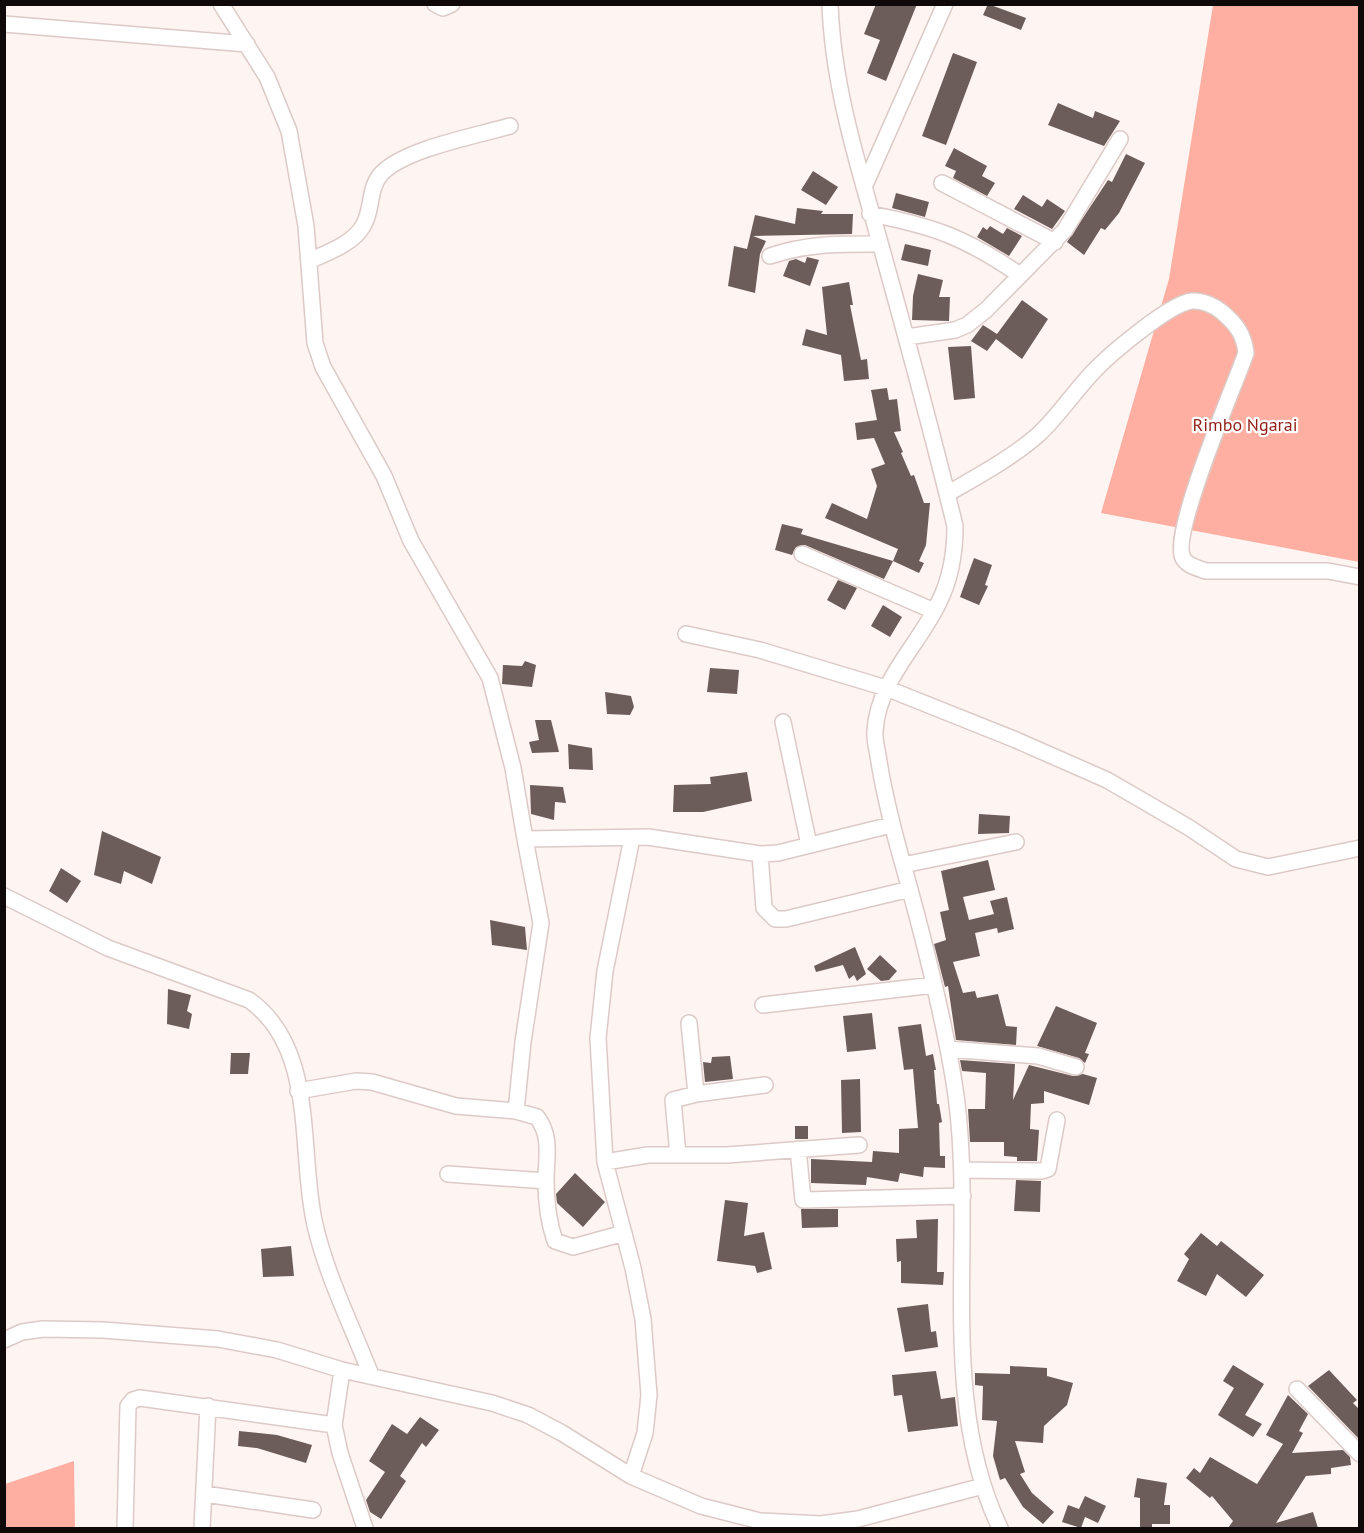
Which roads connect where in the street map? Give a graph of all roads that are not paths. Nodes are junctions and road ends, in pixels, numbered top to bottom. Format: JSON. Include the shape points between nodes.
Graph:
{"nodes":[{"id":1,"x":221,"y":4,"type":"edge"},
{"id":2,"x":435,"y":4,"type":"edge"},
{"id":3,"x":452,"y":4,"type":"edge"},
{"id":4,"x":830,"y":4,"type":"edge"},
{"id":5,"x":945,"y":4,"type":"edge"},
{"id":6,"x":4,"y":24,"type":"edge"},
{"id":7,"x":247,"y":44,"type":"junction"},
{"id":8,"x":510,"y":126,"type":"dead end"},
{"id":9,"x":1120,"y":139,"type":"dead end"},
{"id":10,"x":942,"y":183,"type":"dead end"},
{"id":11,"x":864,"y":187,"type":"junction"},
{"id":12,"x":870,"y":214,"type":"junction"},
{"id":13,"x":1055,"y":242,"type":"junction"},
{"id":14,"x":880,"y":244,"type":"junction"},
{"id":15,"x":770,"y":256,"type":"dead end"},
{"id":16,"x":309,"y":261,"type":"junction"},
{"id":17,"x":1020,"y":275,"type":"junction"},
{"id":18,"x":907,"y":337,"type":"junction"},
{"id":19,"x":947,"y":494,"type":"junction"},
{"id":20,"x":802,"y":554,"type":"dead end"},
{"id":21,"x":1359,"y":577,"type":"edge"},
{"id":22,"x":934,"y":611,"type":"junction"},
{"id":23,"x":686,"y":634,"type":"dead end"},
{"id":24,"x":886,"y":688,"type":"junction"},
{"id":25,"x":783,"y":722,"type":"dead end"},
{"id":26,"x":891,"y":825,"type":"junction"},
{"id":27,"x":525,"y":838,"type":"junction"},
{"id":28,"x":632,"y":838,"type":"junction"},
{"id":29,"x":1016,"y":842,"type":"dead end"},
{"id":30,"x":809,"y":845,"type":"junction"},
{"id":31,"x":1359,"y":848,"type":"edge"},
{"id":32,"x":760,"y":854,"type":"junction"},
{"id":33,"x":903,"y":865,"type":"junction"},
{"id":34,"x":910,"y":889,"type":"junction"},
{"id":35,"x":4,"y":896,"type":"edge"},
{"id":36,"x":934,"y":985,"type":"junction"},
{"id":37,"x":763,"y":1005,"type":"dead end"},
{"id":38,"x":689,"y":1023,"type":"dead end"},
{"id":39,"x":948,"y":1049,"type":"junction"},
{"id":40,"x":1076,"y":1067,"type":"dead end"},
{"id":41,"x":765,"y":1086,"type":"dead end"},
{"id":42,"x":298,"y":1090,"type":"junction"},
{"id":43,"x":696,"y":1094,"type":"junction"},
{"id":44,"x":516,"y":1111,"type":"junction"},
{"id":45,"x":1057,"y":1120,"type":"dead end"},
{"id":46,"x":859,"y":1145,"type":"dead end"},
{"id":47,"x":798,"y":1149,"type":"junction"},
{"id":48,"x":678,"y":1155,"type":"junction"},
{"id":49,"x":605,"y":1162,"type":"junction"},
{"id":50,"x":963,"y":1170,"type":"junction"},
{"id":51,"x":448,"y":1174,"type":"dead end"},
{"id":52,"x":546,"y":1181,"type":"junction"},
{"id":53,"x":963,"y":1196,"type":"junction"},
{"id":54,"x":624,"y":1233,"type":"junction"},
{"id":55,"x":4,"y":1340,"type":"edge"},
{"id":56,"x":342,"y":1370,"type":"junction"},
{"id":57,"x":371,"y":1376,"type":"junction"},
{"id":58,"x":1297,"y":1389,"type":"dead end"},
{"id":59,"x":208,"y":1406,"type":"junction"},
{"id":60,"x":334,"y":1425,"type":"junction"},
{"id":61,"x":1359,"y":1454,"type":"edge"},
{"id":62,"x":631,"y":1476,"type":"junction"},
{"id":63,"x":982,"y":1486,"type":"junction"},
{"id":64,"x":205,"y":1494,"type":"junction"},
{"id":65,"x":313,"y":1510,"type":"dead end"},
{"id":66,"x":772,"y":1525,"type":"edge"},
{"id":67,"x":125,"y":1528,"type":"edge"},
{"id":68,"x":202,"y":1528,"type":"edge"},
{"id":69,"x":365,"y":1528,"type":"edge"},
{"id":70,"x":1000,"y":1528,"type":"edge"}],
"edges":[{"from":1,"to":7,"type":"street"},
{"from":2,"to":3,"type":"street","via":[[443,9]]},
{"from":4,"to":11,"type":"street","via":[[834,68]]},
{"from":5,"to":11,"type":"street"},
{"from":6,"to":7,"type":"street"},
{"from":7,"to":16,"type":"street","via":[[267,77],[289,131]]},
{"from":8,"to":16,"type":"street","via":[[403,157],[373,187],[363,226],[336,248]]},
{"from":9,"to":13,"type":"street","via":[[1074,218]]},
{"from":10,"to":13,"type":"street"},
{"from":11,"to":12,"type":"street"},
{"from":12,"to":14,"type":"street"},
{"from":12,"to":17,"type":"street","via":[[947,232]]},
{"from":13,"to":17,"type":"street"},
{"from":14,"to":15,"type":"street","via":[[817,244]]},
{"from":14,"to":18,"type":"street"},
{"from":16,"to":27,"type":"street","via":[[315,343],[323,367],[384,476],[411,541],[490,678],[513,768]]},
{"from":17,"to":18,"type":"street","via":[[967,325],[944,333]]},
{"from":18,"to":19,"type":"street"},
{"from":19,"to":21,"type":"street","via":[[1037,436],[1116,351],[1157,318],[1193,301],[1215,306],[1234,321],[1244,337],[1246,353],[1188,512],[1180,549],[1183,559],[1206,572],[1302,571]]},
{"from":19,"to":22,"type":"street","via":[[955,526],[955,552]]},
{"from":20,"to":22,"type":"street"},
{"from":22,"to":24,"type":"street"},
{"from":23,"to":24,"type":"street","via":[[760,650]]},
{"from":24,"to":26,"type":"street","via":[[874,733]]},
{"from":24,"to":31,"type":"street","via":[[1107,780],[1236,859],[1268,867]]},
{"from":25,"to":30,"type":"street"},
{"from":26,"to":30,"type":"street"},
{"from":26,"to":33,"type":"street"},
{"from":27,"to":28,"type":"street"},
{"from":27,"to":44,"type":"street","via":[[541,923]]},
{"from":28,"to":32,"type":"street","via":[[705,844]]},
{"from":28,"to":49,"type":"street","via":[[600,1006],[598,1038]]},
{"from":29,"to":33,"type":"street"},
{"from":30,"to":32,"type":"street"},
{"from":32,"to":34,"type":"street","via":[[764,908],[775,919]]},
{"from":33,"to":34,"type":"street"},
{"from":34,"to":36,"type":"street"},
{"from":35,"to":42,"type":"street","via":[[108,948],[249,1000],[266,1012],[277,1028],[289,1051]]},
{"from":36,"to":37,"type":"street"},
{"from":36,"to":39,"type":"street"},
{"from":38,"to":43,"type":"street"},
{"from":39,"to":40,"type":"street","via":[[1038,1056]]},
{"from":39,"to":50,"type":"street"},
{"from":41,"to":43,"type":"street"},
{"from":42,"to":44,"type":"street","via":[[372,1082],[456,1106]]},
{"from":42,"to":57,"type":"street","via":[[315,1225]]},
{"from":43,"to":48,"type":"street","via":[[673,1100]]},
{"from":44,"to":52,"type":"street","via":[[537,1118],[545,1127]]},
{"from":45,"to":50,"type":"street","via":[[1048,1169]]},
{"from":46,"to":47,"type":"street"},
{"from":47,"to":48,"type":"street"},
{"from":47,"to":53,"type":"street","via":[[803,1200]]},
{"from":48,"to":49,"type":"street"},
{"from":49,"to":54,"type":"street"},
{"from":50,"to":53,"type":"street"},
{"from":51,"to":52,"type":"street"},
{"from":52,"to":54,"type":"street","via":[[549,1224],[555,1241],[573,1248]]},
{"from":53,"to":63,"type":"street","via":[[963,1339],[970,1428]]},
{"from":54,"to":62,"type":"street","via":[[643,1319],[649,1395],[645,1433]]},
{"from":55,"to":56,"type":"street","via":[[43,1329],[218,1339],[277,1350]]},
{"from":56,"to":57,"type":"street"},
{"from":56,"to":60,"type":"street"},
{"from":57,"to":62,"type":"street","via":[[528,1415]]},
{"from":58,"to":61,"type":"street"},
{"from":59,"to":60,"type":"street"},
{"from":59,"to":64,"type":"street"},
{"from":59,"to":67,"type":"street","via":[[140,1398],[128,1406]]},
{"from":60,"to":69,"type":"street"},
{"from":62,"to":66,"type":"street","via":[[701,1506]]},
{"from":63,"to":66,"type":"street","via":[[858,1519]]},
{"from":63,"to":70,"type":"street"},
{"from":64,"to":65,"type":"street"},
{"from":64,"to":68,"type":"street"}]}
